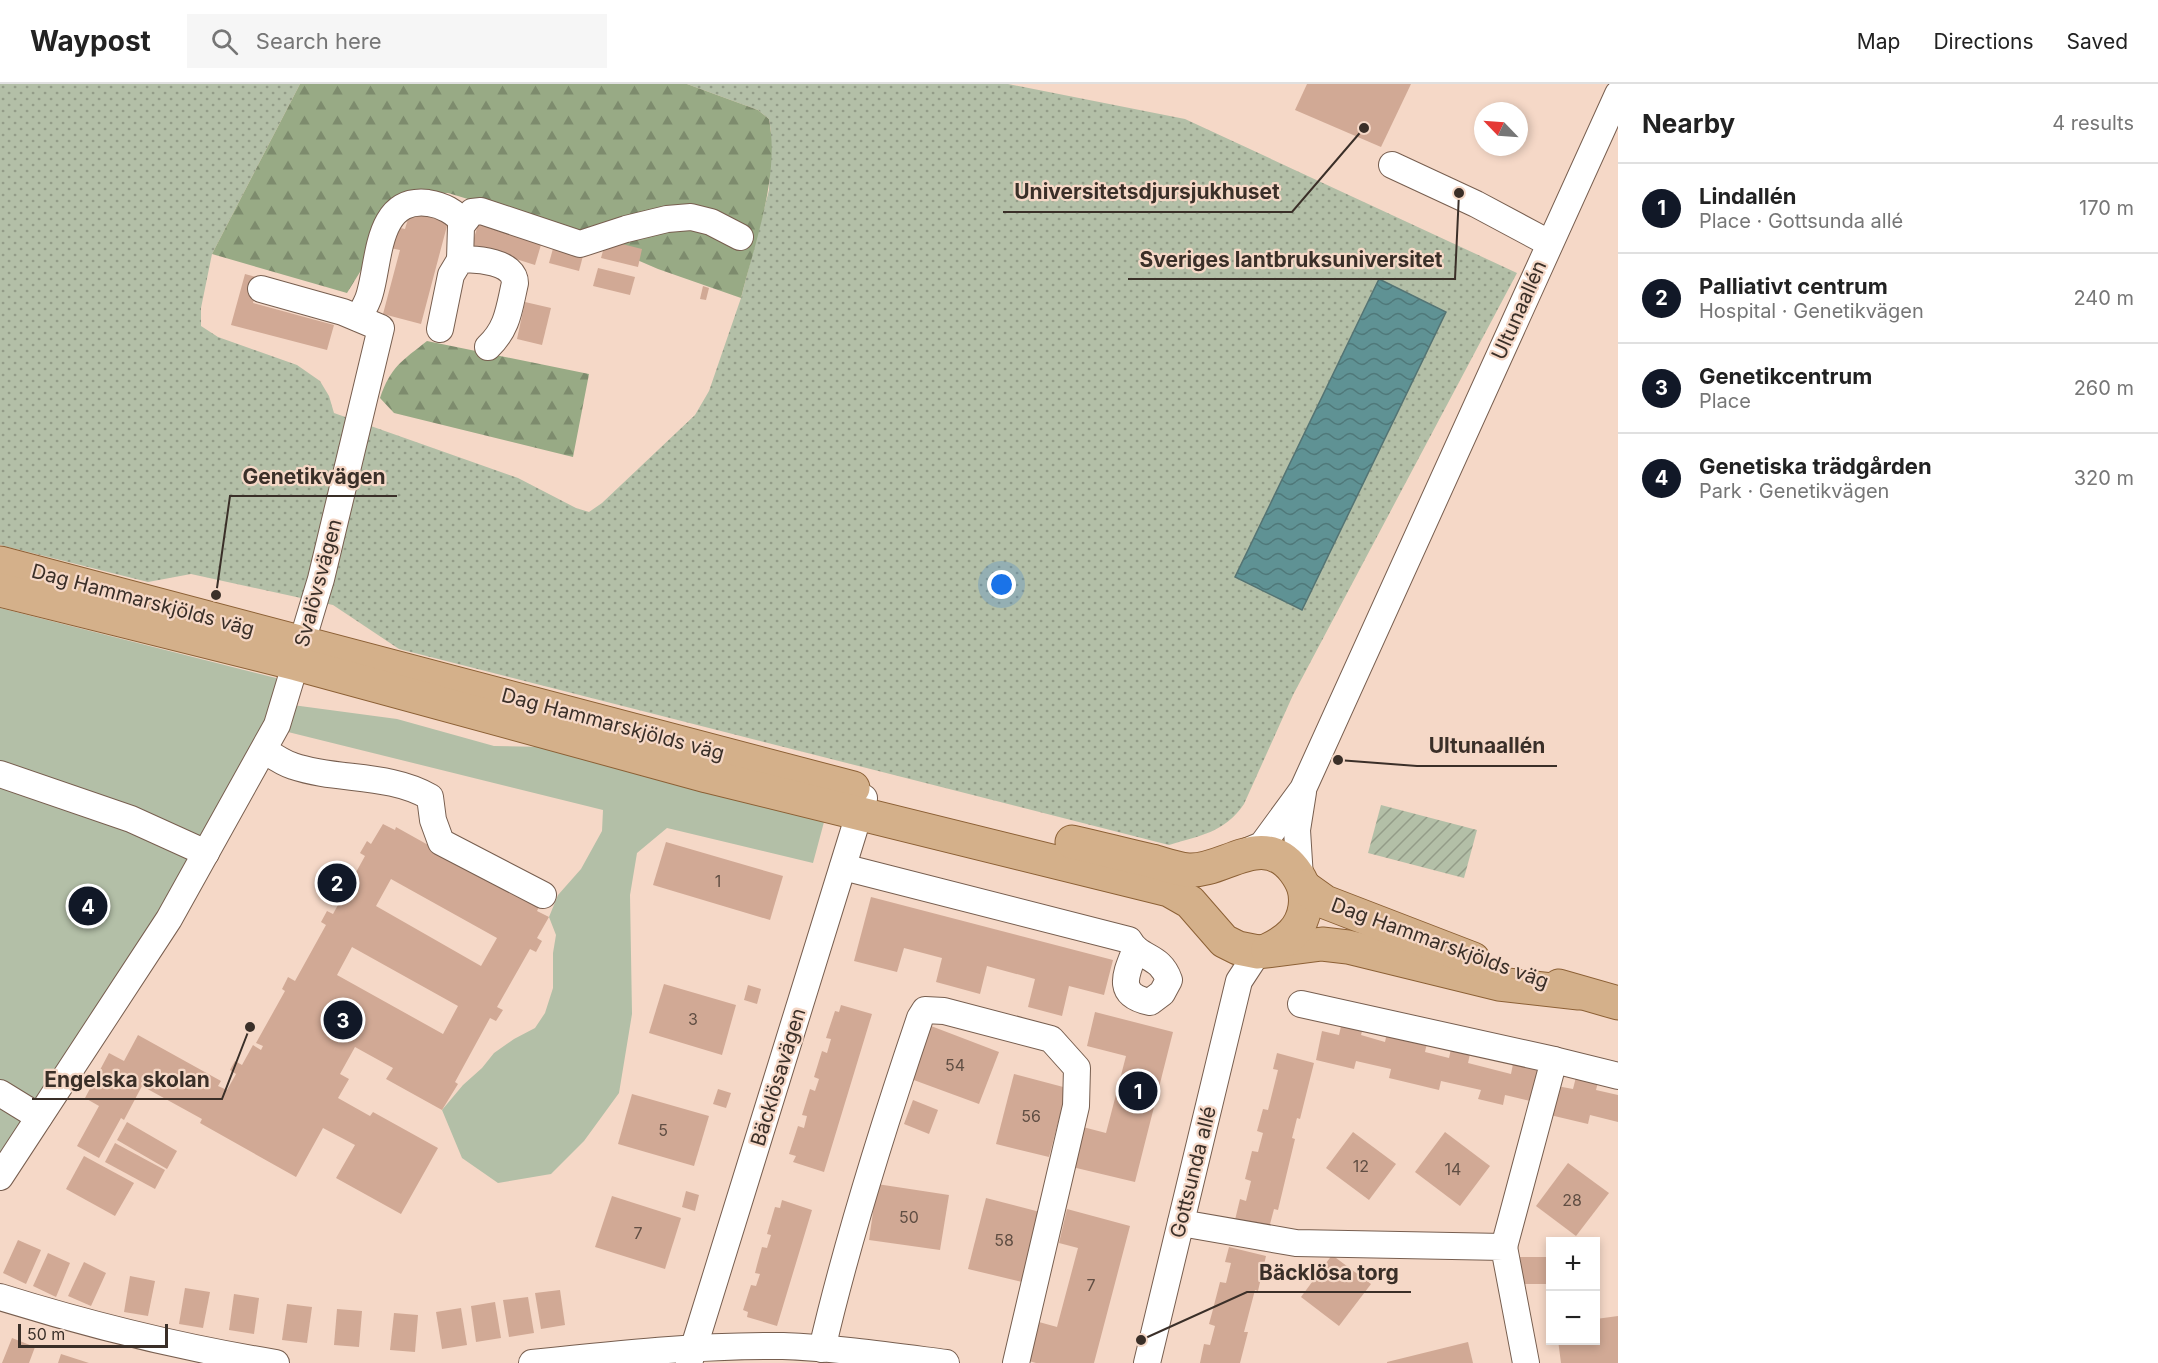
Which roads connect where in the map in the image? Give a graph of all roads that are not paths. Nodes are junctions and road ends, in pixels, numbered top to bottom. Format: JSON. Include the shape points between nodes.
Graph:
{"nodes":[{"id":1,"x":1618,"y":94,"type":"edge"},
{"id":2,"x":1392,"y":165,"type":"dead end"},
{"id":3,"x":463,"y":223,"type":"junction"},
{"id":4,"x":740,"y":237,"type":"dead end"},
{"id":5,"x":1549,"y":243,"type":"junction"},
{"id":6,"x":460,"y":260,"type":"junction"},
{"id":7,"x":261,"y":289,"type":"dead end"},
{"id":8,"x":370,"y":323,"type":"junction"},
{"id":9,"x":440,"y":329,"type":"dead end"},
{"id":10,"x":488,"y":347,"type":"dead end"},
{"id":11,"x":0,"y":563,"type":"edge"},
{"id":12,"x":0,"y":590,"type":"edge"},
{"id":13,"x":300,"y":653,"type":"junction"},
{"id":14,"x":264,"y":750,"type":"junction"},
{"id":15,"x":0,"y":774,"type":"edge"},
{"id":16,"x":1303,"y":789,"type":"junction"},
{"id":17,"x":863,"y":802,"type":"junction"},
{"id":18,"x":1235,"y":857,"type":"junction"},
{"id":19,"x":206,"y":867,"type":"junction"},
{"id":20,"x":843,"y":867,"type":"junction"},
{"id":21,"x":1302,"y":883,"type":"junction"},
{"id":22,"x":543,"y":895,"type":"dead end"},
{"id":23,"x":1219,"y":934,"type":"junction"},
{"id":24,"x":1135,"y":951,"type":"dead end"},
{"id":25,"x":1263,"y":951,"type":"junction"},
{"id":26,"x":1239,"y":981,"type":"junction"},
{"id":27,"x":1579,"y":993,"type":"junction"},
{"id":28,"x":1618,"y":1003,"type":"edge"},
{"id":29,"x":1301,"y":1004,"type":"dead end"},
{"id":30,"x":1554,"y":1060,"type":"junction"},
{"id":31,"x":1618,"y":1076,"type":"edge"},
{"id":32,"x":0,"y":1093,"type":"edge"},
{"id":33,"x":39,"y":1117,"type":"junction"},
{"id":34,"x":0,"y":1177,"type":"edge"},
{"id":35,"x":1181,"y":1223,"type":"junction"},
{"id":36,"x":1504,"y":1247,"type":"junction"},
{"id":37,"x":0,"y":1297,"type":"edge"},
{"id":38,"x":822,"y":1349,"type":"junction"},
{"id":39,"x":692,"y":1355,"type":"edge"},
{"id":40,"x":276,"y":1363,"type":"edge"},
{"id":41,"x":532,"y":1363,"type":"edge"},
{"id":42,"x":946,"y":1363,"type":"edge"},
{"id":43,"x":1016,"y":1363,"type":"edge"},
{"id":44,"x":1147,"y":1363,"type":"edge"},
{"id":45,"x":1526,"y":1363,"type":"edge"}],
"edges":[{"from":1,"to":5,"type":"street","name":"Ultunaallén"},
{"from":2,"to":5,"type":"street"},
{"from":3,"to":4,"type":"street","via":[[472,212],[481,211],[580,244],[667,219],[691,217]]},
{"from":3,"to":6,"type":"street"},
{"from":3,"to":8,"type":"street","name":"Svalövsvägen","via":[[457,214],[432,204],[413,202],[397,209],[386,225],[380,245],[370,296]]},
{"from":5,"to":16,"type":"street","name":"Ultunaallén"},
{"from":6,"to":9,"type":"street","via":[[451,275]]},
{"from":6,"to":10,"type":"street","via":[[492,263],[515,276],[503,329]]},
{"from":7,"to":8,"type":"street"},
{"from":8,"to":13,"type":"street","name":"Svalövsvägen","via":[[321,579]]},
{"from":11,"to":13,"type":"main road","name":"Dag Hammarskjölds väg"},
{"from":12,"to":13,"type":"main road","name":"Dag Hammarskjölds väg"},
{"from":13,"to":14,"type":"street","name":"Svalövsvägen","via":[[278,725]]},
{"from":13,"to":17,"type":"main road","name":"Dag Hammarskjölds väg"},
{"from":14,"to":19,"type":"street","name":"Svalövsvägen","via":[[234,823]]},
{"from":14,"to":22,"type":"street","via":[[291,765],[316,772],[415,788],[429,797],[441,842]]},
{"from":15,"to":19,"type":"street","via":[[131,819]]},
{"from":16,"to":18,"type":"street","name":"Ultunaallén","via":[[1262,845]]},
{"from":16,"to":21,"type":"street","name":"Ultunaallén","via":[[1297,830]]},
{"from":17,"to":18,"type":"main road","name":"Dag Hammarskjölds väg","via":[[1189,870]]},
{"from":17,"to":20,"type":"street","name":"Bäcklösavägen"},
{"from":17,"to":23,"type":"main road","name":"Dag Hammarskjölds väg","via":[[1169,890],[1190,903]]},
{"from":18,"to":21,"type":"main road","name":"Dag Hammarskjölds väg","via":[[1260,852],[1274,855],[1290,865]]},
{"from":18,"to":23,"type":"main road","via":[[1215,873],[1208,889],[1207,910]]},
{"from":19,"to":33,"type":"street","name":"Svalövsvägen","via":[[177,923]]},
{"from":20,"to":24,"type":"street","via":[[1129,940]]},
{"from":20,"to":39,"type":"street","name":"Bäcklösavägen"},
{"from":21,"to":25,"type":"main road","name":"Dag Hammarskjölds väg","via":[[1307,898],[1296,931],[1284,943]]},
{"from":21,"to":27,"type":"main road","name":"Dag Hammarskjölds väg","via":[[1325,902],[1443,949]]},
{"from":23,"to":25,"type":"main road","name":"Dag Hammarskjölds väg","via":[[1238,948]]},
{"from":23,"to":26,"type":"street"},
{"from":25,"to":26,"type":"street","name":"Gottsunda allé"},
{"from":25,"to":27,"type":"main road","name":"Dag Hammarskjölds väg","via":[[1332,945],[1499,984]]},
{"from":26,"to":35,"type":"street","name":"Gottsunda allé"},
{"from":27,"to":28,"type":"main road","name":"Dag Hammarskjölds väg"},
{"from":29,"to":30,"type":"street"},
{"from":30,"to":31,"type":"street"},
{"from":30,"to":36,"type":"street"},
{"from":32,"to":33,"type":"street"},
{"from":33,"to":34,"type":"street","name":"Svalövsvägen"},
{"from":35,"to":36,"type":"street","via":[[1296,1243]]},
{"from":35,"to":44,"type":"street","name":"Gottsunda allé"},
{"from":36,"to":45,"type":"street"},
{"from":37,"to":40,"type":"street","via":[[76,1321]]},
{"from":38,"to":39,"type":"street","via":[[784,1346]]},
{"from":38,"to":42,"type":"street"},
{"from":38,"to":43,"type":"street","via":[[835,1293],[920,1018],[925,1010],[944,1011],[1051,1039],[1077,1068],[1076,1106]]},
{"from":39,"to":41,"type":"street"}]}
